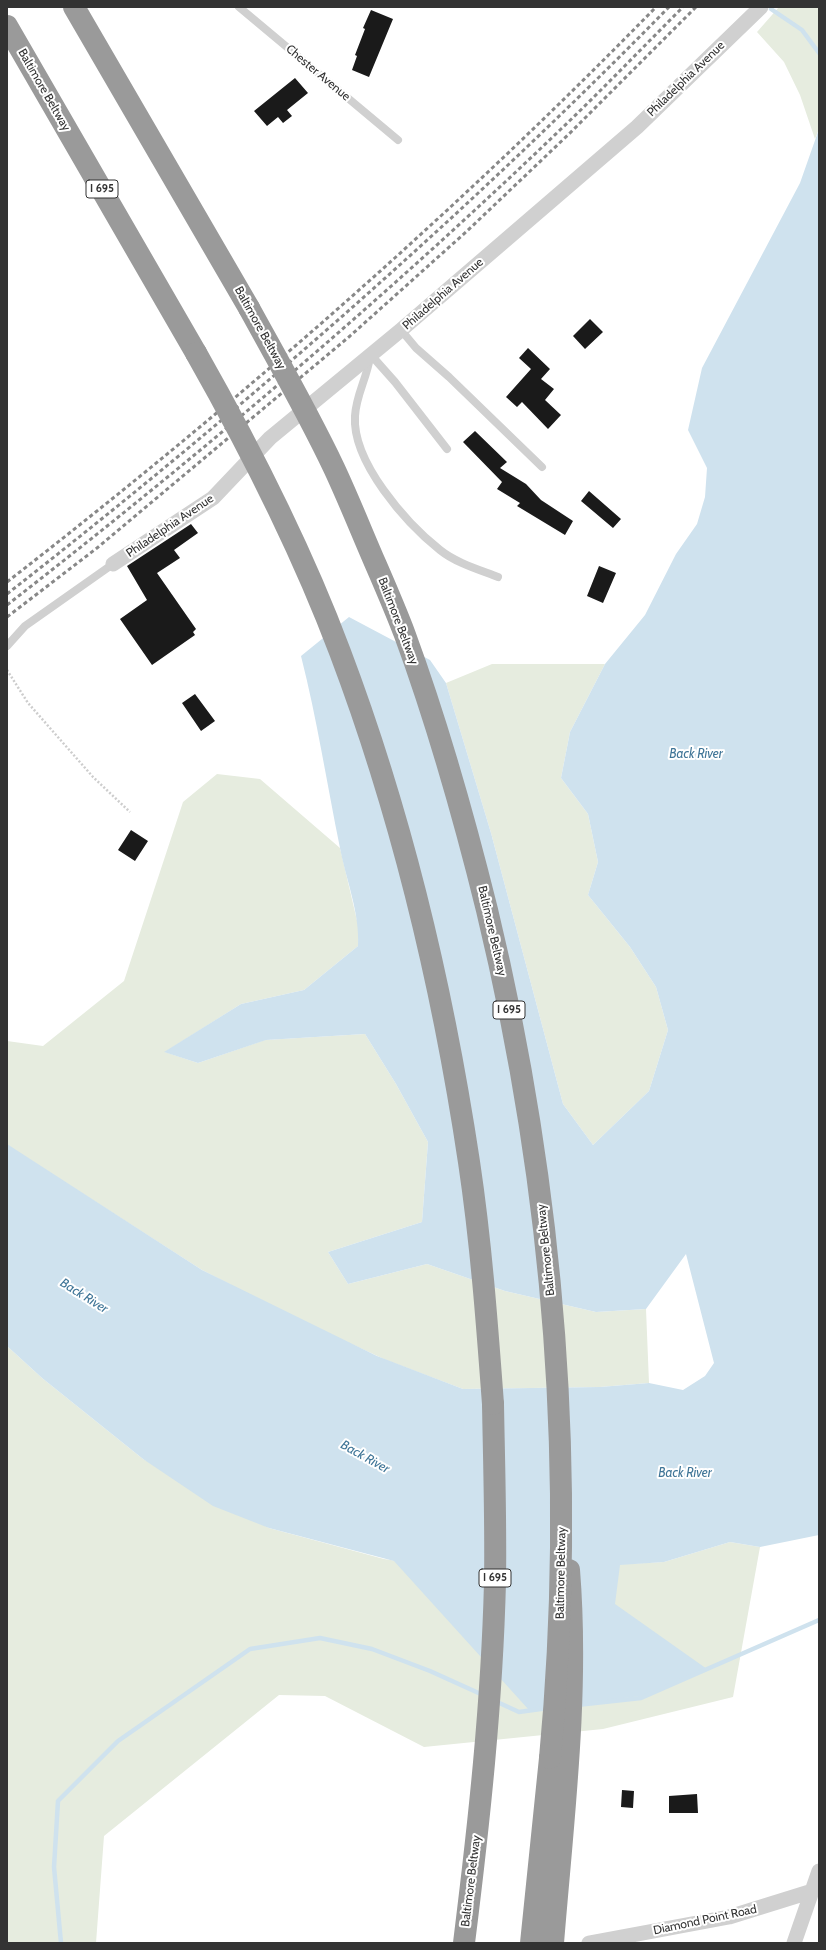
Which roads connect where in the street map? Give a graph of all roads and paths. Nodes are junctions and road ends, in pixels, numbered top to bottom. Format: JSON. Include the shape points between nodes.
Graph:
{"nodes":[{"id":1,"x":74,"y":7,"type":"edge"},
{"id":2,"x":239,"y":7,"type":"edge"},
{"id":3,"x":761,"y":7,"type":"edge"},
{"id":4,"x":7,"y":26,"type":"edge"},
{"id":5,"x":398,"y":140,"type":"dead end"},
{"id":6,"x":402,"y":330,"type":"junction"},
{"id":7,"x":370,"y":355,"type":"junction"},
{"id":8,"x":447,"y":449,"type":"dead end"},
{"id":9,"x":542,"y":466,"type":"dead end"},
{"id":10,"x":113,"y":564,"type":"joint"},
{"id":11,"x":498,"y":577,"type":"dead end"},
{"id":12,"x":7,"y":646,"type":"edge"},
{"id":13,"x":7,"y":670,"type":"edge"},
{"id":14,"x":130,"y":812,"type":"dead end"},
{"id":15,"x":559,"y":1759,"type":"junction"},
{"id":16,"x":819,"y":1871,"type":"edge"},
{"id":17,"x":816,"y":1890,"type":"edge"},
{"id":18,"x":470,"y":1895,"type":"junction"},
{"id":19,"x":459,"y":1943,"type":"edge"},
{"id":20,"x":464,"y":1943,"type":"edge"},
{"id":21,"x":531,"y":1943,"type":"edge"},
{"id":22,"x":553,"y":1943,"type":"edge"},
{"id":23,"x":590,"y":1943,"type":"edge"},
{"id":24,"x":794,"y":1943,"type":"edge"}],
"edges":[{"from":1,"to":15,"type":"highway","name":"Baltimore Beltway","number":"I 695","bridge":true,"via":[[249,308],[333,466],[404,633],[439,734],[472,846],[519,1055],[535,1155],[554,1321],[562,1491],[557,1681]]},
{"from":2,"to":5,"type":"lane","name":"Chester Avenue"},
{"from":3,"to":6,"type":"street","name":"Philadelphia Avenue","via":[[637,127]]},
{"from":4,"to":18,"type":"highway","name":"Baltimore Beltway","number":"I 695","bridge":true,"via":[[196,353],[271,491],[340,652],[375,754],[432,966],[469,1161],[487,1326],[494,1456],[495,1582],[485,1751]]},
{"from":6,"to":7,"type":"street","name":"Philadelphia Avenue"},
{"from":6,"to":9,"type":"lane","via":[[416,348]]},
{"from":7,"to":8,"type":"lane","via":[[395,382]]},
{"from":7,"to":10,"type":"street","name":"Philadelphia Avenue","via":[[270,438],[213,498]]},
{"from":7,"to":11,"type":"lane","via":[[368,371],[357,397],[355,417],[359,442],[372,473],[394,505],[441,551]]},
{"from":10,"to":12,"type":"lane","via":[[25,626]]},
{"from":13,"to":14,"type":"path","via":[[28,703],[93,777]]},
{"from":15,"to":21,"type":"highway","name":"Baltimore Beltway","number":"I 695"},
{"from":15,"to":22,"type":"highway"},
{"from":16,"to":17,"type":"street"},
{"from":17,"to":23,"type":"street","name":"Diamond Point Road","via":[[730,1917]]},
{"from":17,"to":24,"type":"street"},
{"from":18,"to":19,"type":"highway"},
{"from":18,"to":20,"type":"highway","name":"Baltimore Beltway","number":"I 695"}]}
